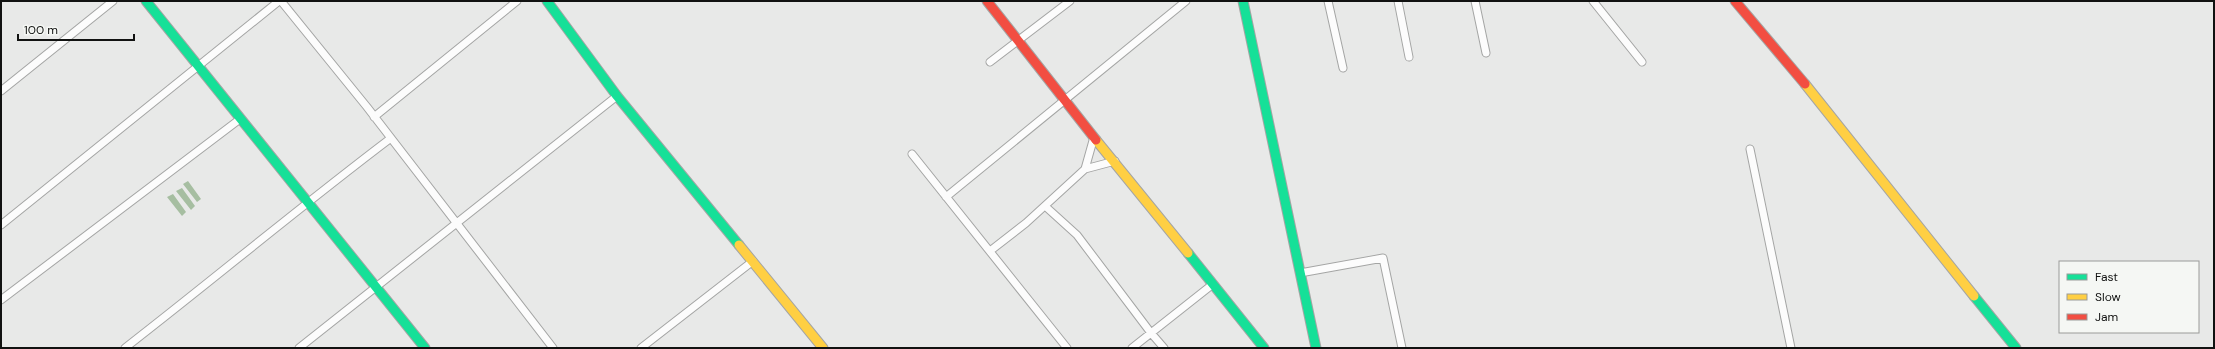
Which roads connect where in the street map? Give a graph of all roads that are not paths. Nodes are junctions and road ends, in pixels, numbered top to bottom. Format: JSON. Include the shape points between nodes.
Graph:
{"nodes":[{"id":1,"x":113,"y":1,"type":"edge"},
{"id":2,"x":146,"y":1,"type":"edge"},
{"id":3,"x":280,"y":1,"type":"edge"},
{"id":4,"x":517,"y":1,"type":"edge"},
{"id":5,"x":547,"y":1,"type":"edge"},
{"id":6,"x":987,"y":1,"type":"edge"},
{"id":7,"x":1070,"y":1,"type":"edge"},
{"id":8,"x":1186,"y":1,"type":"edge"},
{"id":9,"x":1243,"y":1,"type":"edge"},
{"id":10,"x":1328,"y":1,"type":"edge"},
{"id":11,"x":1398,"y":1,"type":"edge"},
{"id":12,"x":1475,"y":1,"type":"edge"},
{"id":13,"x":1593,"y":1,"type":"edge"},
{"id":14,"x":1735,"y":1,"type":"edge"},
{"id":15,"x":1019,"y":41,"type":"junction"},
{"id":16,"x":1486,"y":53,"type":"dead end"},
{"id":17,"x":1409,"y":57,"type":"dead end"},
{"id":18,"x":990,"y":62,"type":"dead end"},
{"id":19,"x":1642,"y":62,"type":"dead end"},
{"id":20,"x":198,"y":66,"type":"junction"},
{"id":21,"x":1343,"y":68,"type":"dead end"},
{"id":22,"x":1,"y":91,"type":"edge"},
{"id":23,"x":617,"y":96,"type":"junction"},
{"id":24,"x":1065,"y":99,"type":"junction"},
{"id":25,"x":374,"y":117,"type":"junction"},
{"id":26,"x":240,"y":119,"type":"junction"},
{"id":27,"x":1094,"y":137,"type":"junction"},
{"id":28,"x":391,"y":138,"type":"junction"},
{"id":29,"x":1750,"y":149,"type":"dead end"},
{"id":30,"x":912,"y":154,"type":"dead end"},
{"id":31,"x":1114,"y":161,"type":"junction"},
{"id":32,"x":1085,"y":169,"type":"junction"},
{"id":33,"x":946,"y":197,"type":"junction"},
{"id":34,"x":306,"y":202,"type":"junction"},
{"id":35,"x":1045,"y":206,"type":"junction"},
{"id":36,"x":457,"y":223,"type":"junction"},
{"id":37,"x":1,"y":225,"type":"edge"},
{"id":38,"x":990,"y":251,"type":"junction"},
{"id":39,"x":753,"y":261,"type":"junction"},
{"id":40,"x":1300,"y":273,"type":"junction"},
{"id":41,"x":1213,"y":284,"type":"junction"},
{"id":42,"x":377,"y":286,"type":"junction"},
{"id":43,"x":1,"y":300,"type":"edge"},
{"id":44,"x":1151,"y":333,"type":"junction"},
{"id":45,"x":125,"y":348,"type":"edge"},
{"id":46,"x":299,"y":348,"type":"edge"},
{"id":47,"x":425,"y":348,"type":"edge"},
{"id":48,"x":553,"y":348,"type":"edge"},
{"id":49,"x":641,"y":348,"type":"edge"},
{"id":50,"x":823,"y":348,"type":"edge"},
{"id":51,"x":1067,"y":348,"type":"edge"},
{"id":52,"x":1132,"y":348,"type":"edge"},
{"id":53,"x":1164,"y":348,"type":"edge"},
{"id":54,"x":1264,"y":348,"type":"edge"},
{"id":55,"x":1316,"y":348,"type":"edge"},
{"id":56,"x":1402,"y":348,"type":"edge"},
{"id":57,"x":1791,"y":348,"type":"edge"},
{"id":58,"x":2016,"y":348,"type":"edge"}],
"edges":[{"from":1,"to":22,"type":"street"},
{"from":2,"to":20,"type":"street"},
{"from":3,"to":20,"type":"street"},
{"from":3,"to":25,"type":"street"},
{"from":4,"to":25,"type":"street"},
{"from":5,"to":23,"type":"street"},
{"from":6,"to":15,"type":"street"},
{"from":7,"to":15,"type":"street"},
{"from":8,"to":24,"type":"street"},
{"from":9,"to":40,"type":"street"},
{"from":10,"to":21,"type":"street"},
{"from":11,"to":17,"type":"street"},
{"from":12,"to":16,"type":"street"},
{"from":13,"to":19,"type":"street"},
{"from":14,"to":58,"type":"street","via":[[1792,68]]},
{"from":15,"to":18,"type":"street"},
{"from":15,"to":24,"type":"street"},
{"from":20,"to":26,"type":"street"},
{"from":20,"to":37,"type":"street"},
{"from":23,"to":36,"type":"street"},
{"from":23,"to":39,"type":"street"},
{"from":24,"to":27,"type":"street"},
{"from":24,"to":33,"type":"street"},
{"from":25,"to":28,"type":"street"},
{"from":26,"to":34,"type":"street"},
{"from":26,"to":43,"type":"street"},
{"from":27,"to":31,"type":"street"},
{"from":27,"to":32,"type":"street"},
{"from":28,"to":34,"type":"street"},
{"from":28,"to":36,"type":"street"},
{"from":29,"to":57,"type":"street"},
{"from":30,"to":33,"type":"street"},
{"from":31,"to":32,"type":"street"},
{"from":31,"to":41,"type":"street"},
{"from":32,"to":35,"type":"street"},
{"from":33,"to":38,"type":"street"},
{"from":34,"to":42,"type":"street"},
{"from":34,"to":45,"type":"street"},
{"from":35,"to":38,"type":"street"},
{"from":35,"to":44,"type":"street","via":[[1077,235]]},
{"from":36,"to":42,"type":"street"},
{"from":36,"to":48,"type":"street"},
{"from":38,"to":51,"type":"street"},
{"from":39,"to":49,"type":"street"},
{"from":39,"to":50,"type":"street"},
{"from":40,"to":55,"type":"street"},
{"from":40,"to":56,"type":"street","via":[[1383,258]]},
{"from":41,"to":44,"type":"street"},
{"from":41,"to":54,"type":"street"},
{"from":42,"to":46,"type":"street"},
{"from":42,"to":47,"type":"street"},
{"from":44,"to":52,"type":"street"},
{"from":44,"to":53,"type":"street"}]}
